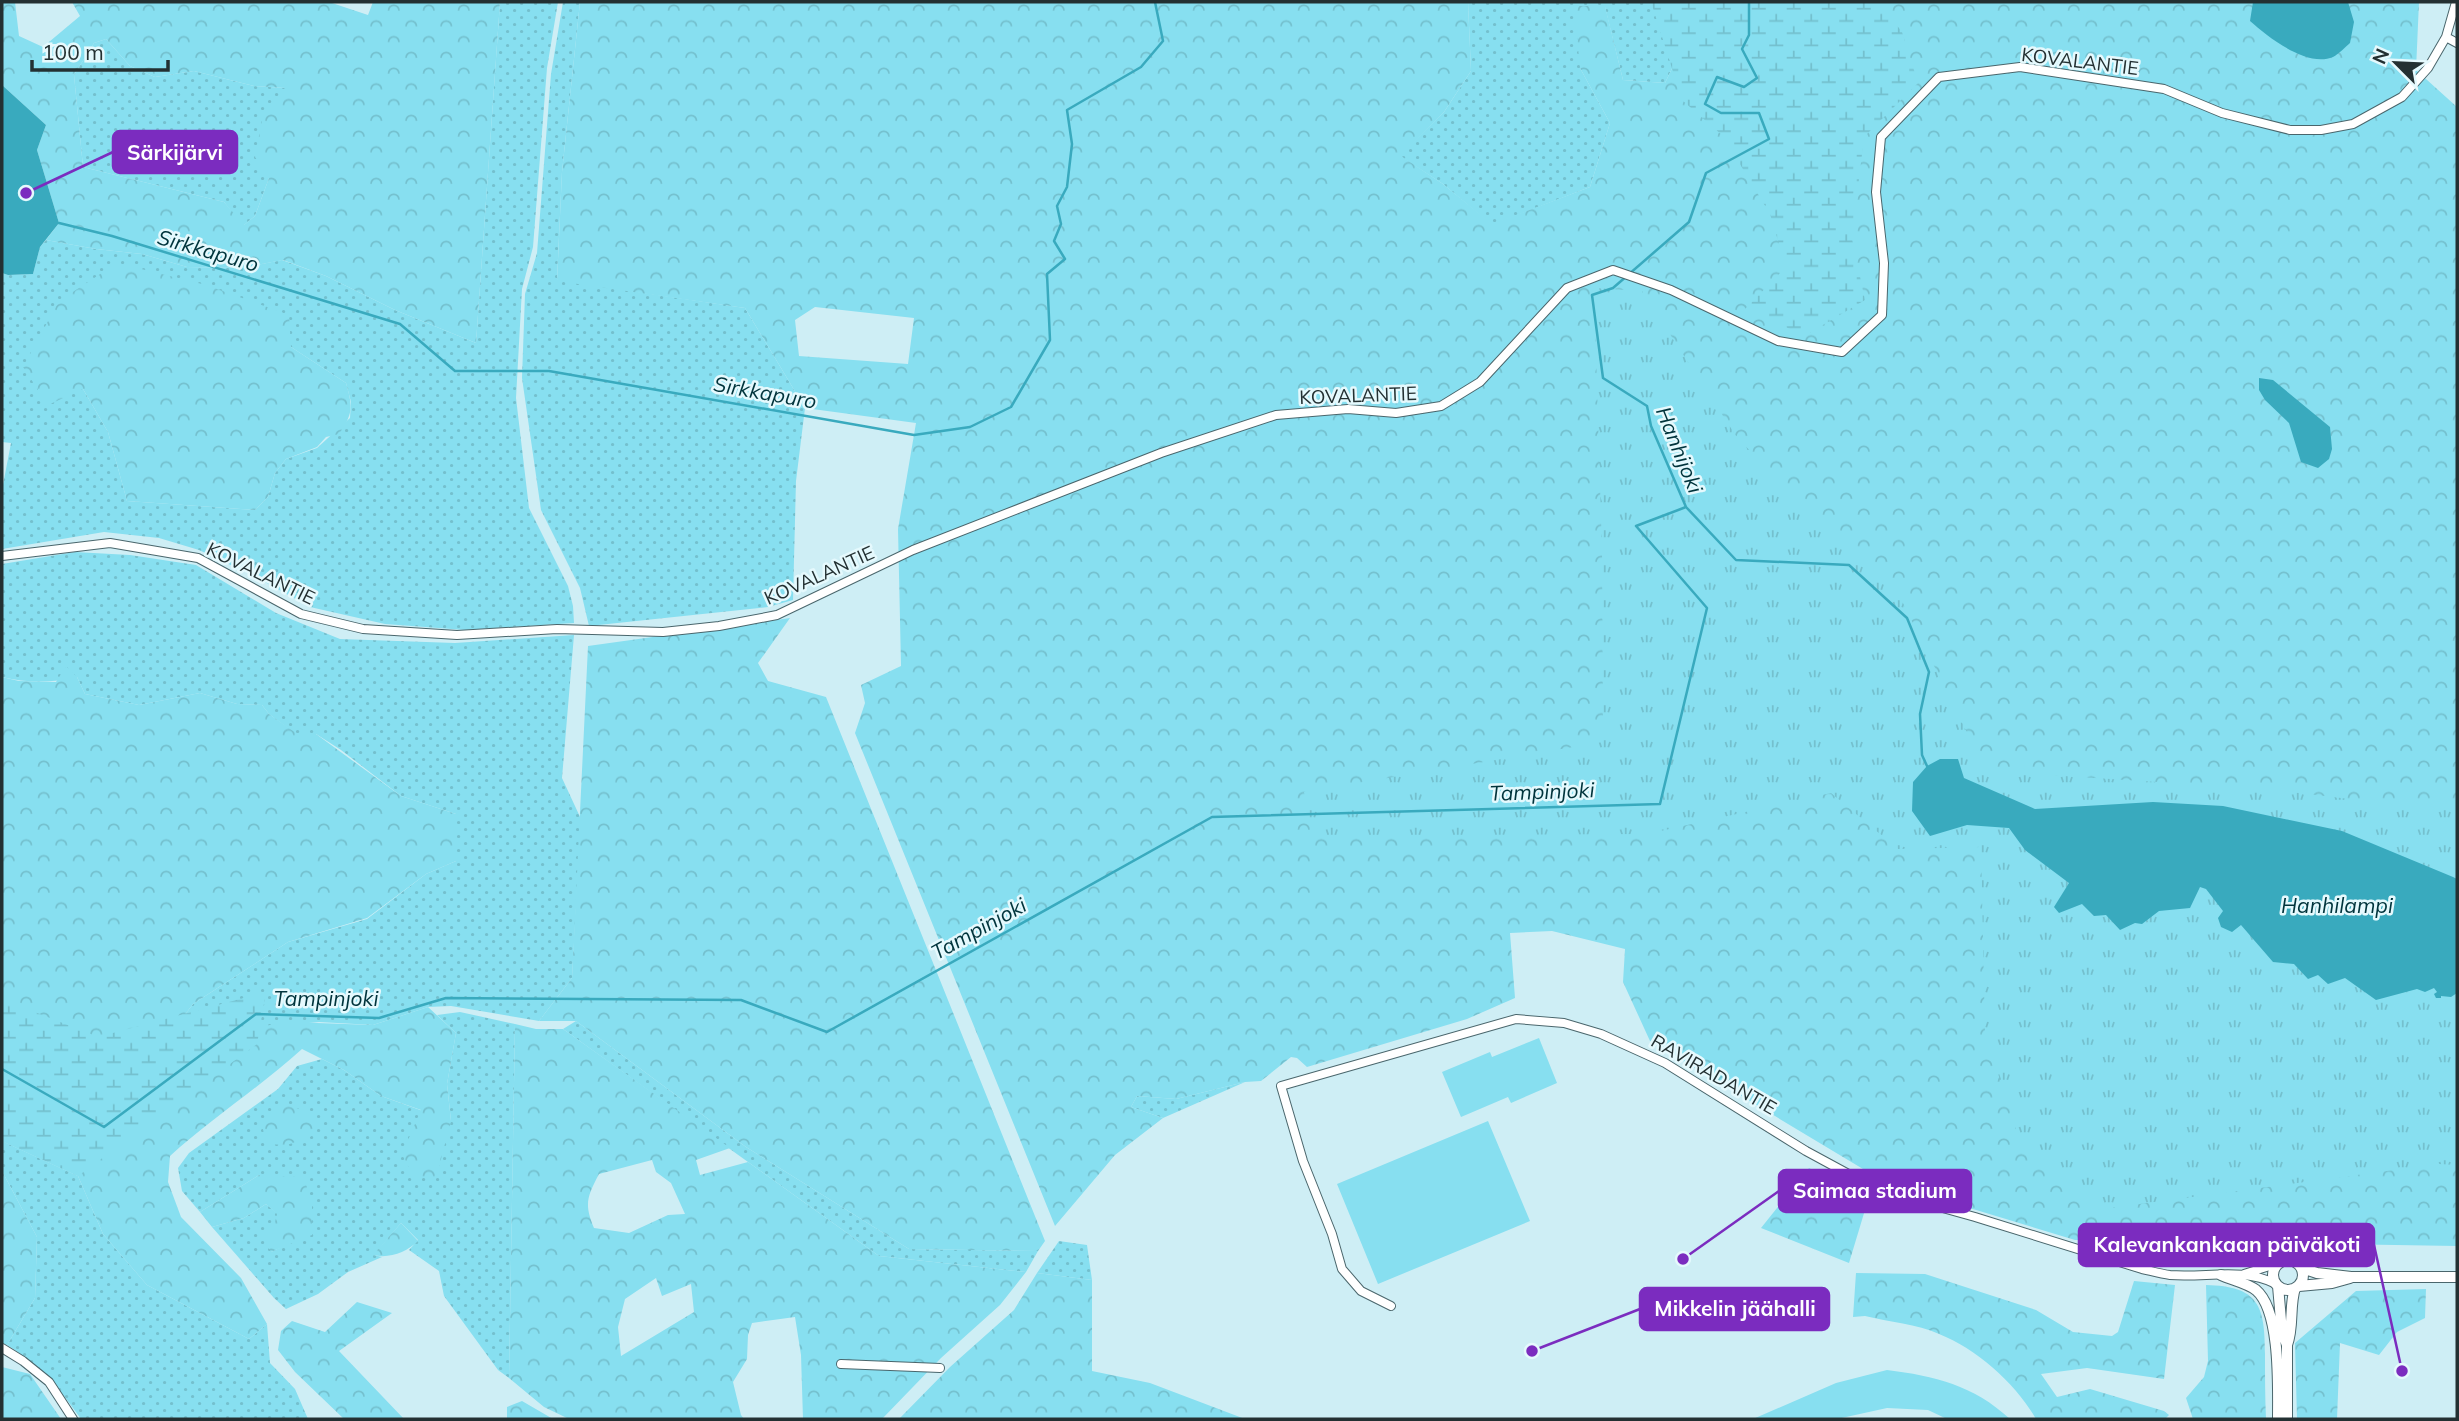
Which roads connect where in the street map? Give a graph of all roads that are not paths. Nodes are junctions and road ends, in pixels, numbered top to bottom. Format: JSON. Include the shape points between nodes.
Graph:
{"nodes":[{"id":1,"x":2456,"y":2,"type":"edge"},
{"id":2,"x":2446,"y":37,"type":"junction"},
{"id":3,"x":2457,"y":43,"type":"edge"},
{"id":4,"x":2,"y":556,"type":"edge"},
{"id":5,"x":2279,"y":1263,"type":"junction"},
{"id":6,"x":2302,"y":1268,"type":"junction"},
{"id":7,"x":2244,"y":1274,"type":"junction"},
{"id":8,"x":2221,"y":1275,"type":"junction"},
{"id":9,"x":2457,"y":1277,"type":"edge"},
{"id":10,"x":2351,"y":1278,"type":"junction"},
{"id":11,"x":2277,"y":1285,"type":"junction"},
{"id":12,"x":2297,"y":1287,"type":"junction"},
{"id":13,"x":1391,"y":1306,"type":"dead end"},
{"id":14,"x":2287,"y":1345,"type":"junction"},
{"id":15,"x":2,"y":1348,"type":"edge"},
{"id":16,"x":841,"y":1364,"type":"dead end"},
{"id":17,"x":940,"y":1368,"type":"dead end"},
{"id":18,"x":73,"y":1419,"type":"edge"},
{"id":19,"x":2278,"y":1419,"type":"edge"},
{"id":20,"x":2287,"y":1419,"type":"edge"}],
"edges":[{"from":1,"to":2,"type":"street","name":"KOVALANTIE"},
{"from":2,"to":3,"type":"street"},
{"from":2,"to":4,"type":"street","name":"KOVALANTIE","via":[[2428,68],[2402,97],[2353,124],[2321,130],[2290,130],[2222,113],[2164,89],[2020,67],[1939,77],[1881,137],[1876,192],[1884,263],[1882,315],[1842,352],[1779,341],[1671,290],[1613,270],[1567,288],[1480,382],[1441,406],[1395,413],[1348,409],[1276,415],[1161,453],[913,550],[777,615],[663,632],[557,629],[457,635],[363,629],[301,614],[198,558],[110,543]]},
{"from":5,"to":6,"type":"street","via":[[2289,1259]]},
{"from":5,"to":7,"type":"street","name":"RAVIRADANTIE"},
{"from":5,"to":11,"type":"street","via":[[2273,1275]]},
{"from":6,"to":10,"type":"street"},
{"from":6,"to":12,"type":"street"},
{"from":7,"to":8,"type":"street","name":"RAVIRADANTIE"},
{"from":7,"to":11,"type":"street","name":"RAVIRADANTIE"},
{"from":8,"to":13,"type":"street","name":"RAVIRADANTIE","via":[[2170,1275],[2142,1269],[1878,1190],[1643,1052],[1564,1024],[1516,1019],[1281,1086],[1342,1269],[1361,1292]]},
{"from":8,"to":19,"type":"street","via":[[2256,1290],[2268,1307]]},
{"from":9,"to":10,"type":"street"},
{"from":10,"to":12,"type":"street"},
{"from":11,"to":12,"type":"street","via":[[2286,1290]]},
{"from":11,"to":14,"type":"street"},
{"from":12,"to":14,"type":"street"},
{"from":14,"to":20,"type":"street"},
{"from":15,"to":18,"type":"street","via":[[49,1382]]},
{"from":16,"to":17,"type":"street"}]}
